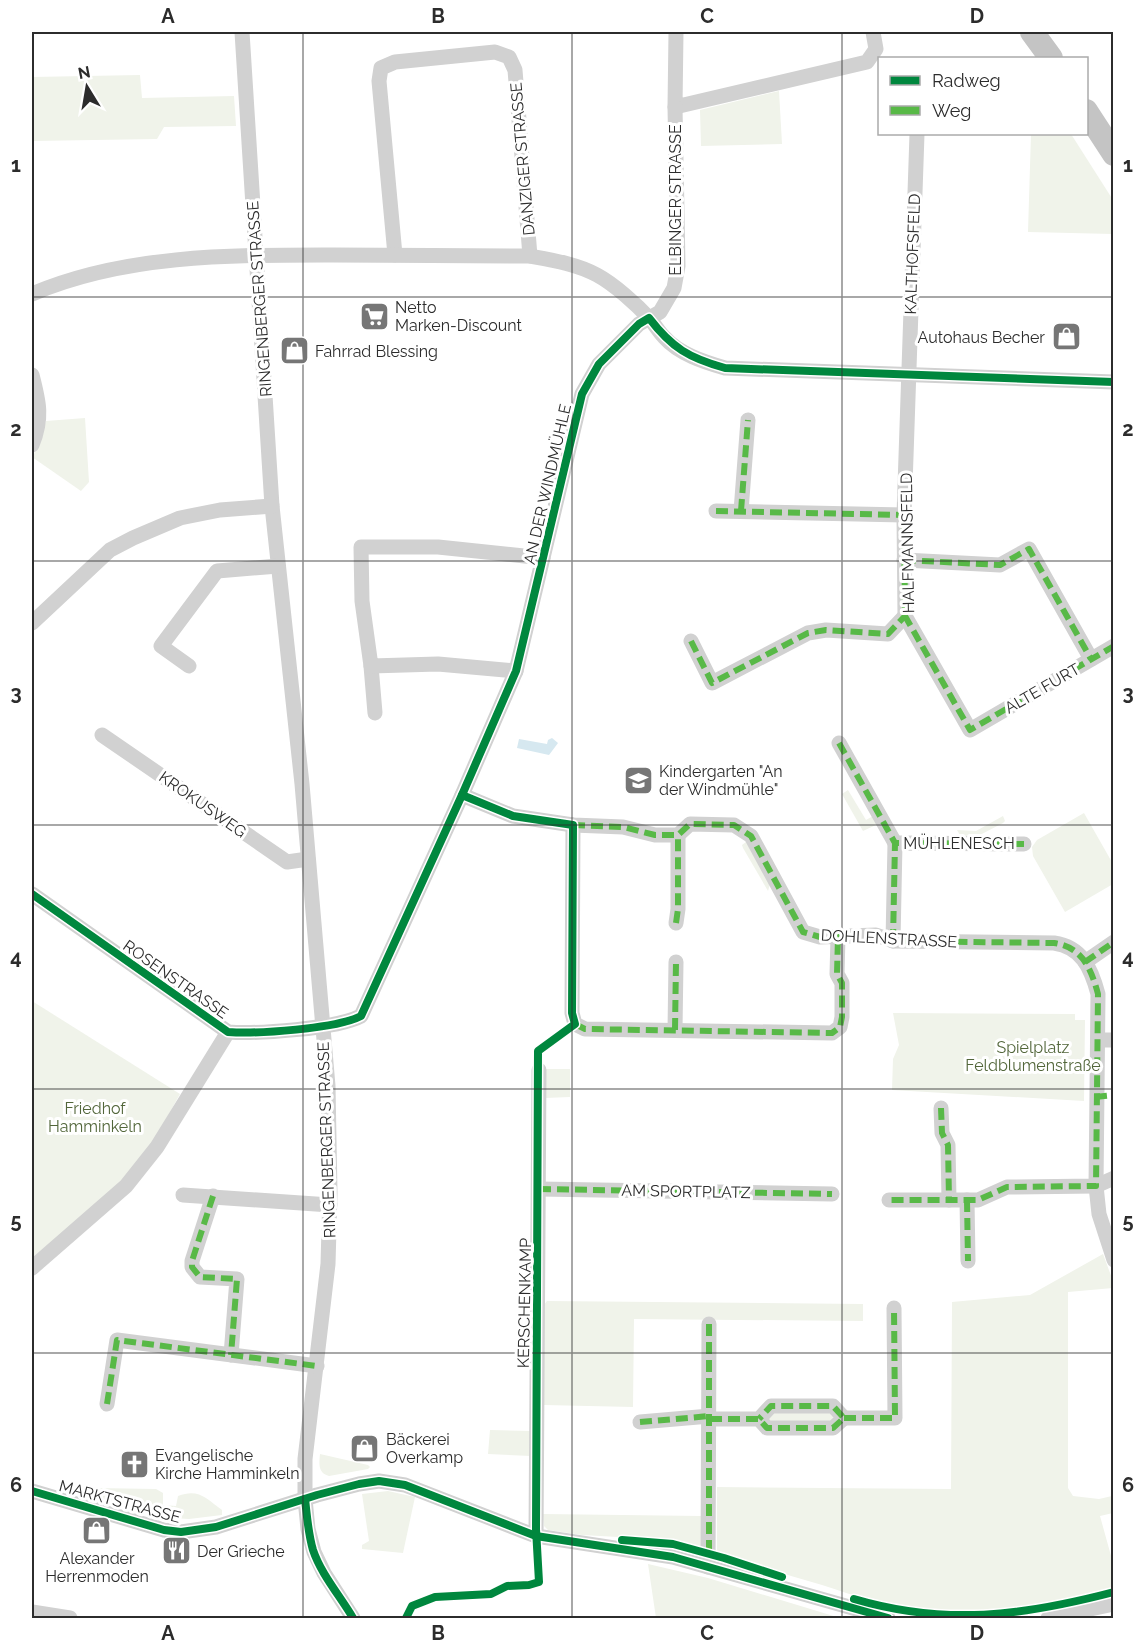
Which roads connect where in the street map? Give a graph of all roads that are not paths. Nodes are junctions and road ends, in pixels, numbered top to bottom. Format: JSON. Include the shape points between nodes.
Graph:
{"nodes":[{"id":1,"x":242,"y":32,"type":"edge"},
{"id":2,"x":676,"y":32,"type":"edge"},
{"id":3,"x":873,"y":32,"type":"edge"},
{"id":4,"x":1032,"y":32,"type":"edge"},
{"id":5,"x":1050,"y":57,"type":"edge"},
{"id":6,"x":675,"y":107,"type":"junction"},
{"id":7,"x":1088,"y":114,"type":"edge"},
{"id":8,"x":916,"y":135,"type":"edge"},
{"id":9,"x":1113,"y":154,"type":"edge"},
{"id":10,"x":256,"y":255,"type":"junction"},
{"id":11,"x":395,"y":255,"type":"junction"},
{"id":12,"x":530,"y":256,"type":"junction"},
{"id":13,"x":32,"y":294,"type":"edge"},
{"id":14,"x":649,"y":318,"type":"junction"},
{"id":15,"x":32,"y":375,"type":"edge"},
{"id":16,"x":909,"y":375,"type":"junction"},
{"id":17,"x":1113,"y":382,"type":"edge"},
{"id":18,"x":748,"y":420,"type":"dead end"},
{"id":19,"x":32,"y":445,"type":"edge"},
{"id":20,"x":272,"y":506,"type":"junction"},
{"id":21,"x":716,"y":511,"type":"dead end"},
{"id":22,"x":741,"y":511,"type":"junction"},
{"id":23,"x":904,"y":515,"type":"junction"},
{"id":24,"x":543,"y":558,"type":"junction"},
{"id":25,"x":904,"y":560,"type":"junction"},
{"id":26,"x":278,"y":566,"type":"junction"},
{"id":27,"x":905,"y":616,"type":"junction"},
{"id":28,"x":32,"y":624,"type":"edge"},
{"id":29,"x":691,"y":641,"type":"dead end"},
{"id":30,"x":1113,"y":646,"type":"edge"},
{"id":31,"x":1091,"y":659,"type":"junction"},
{"id":32,"x":189,"y":666,"type":"dead end"},
{"id":33,"x":371,"y":666,"type":"junction"},
{"id":34,"x":516,"y":671,"type":"junction"},
{"id":35,"x":375,"y":713,"type":"dead end"},
{"id":36,"x":970,"y":730,"type":"joint"},
{"id":37,"x":102,"y":735,"type":"dead end"},
{"id":38,"x":839,"y":743,"type":"dead end"},
{"id":39,"x":462,"y":795,"type":"junction"},
{"id":40,"x":573,"y":825,"type":"junction"},
{"id":41,"x":678,"y":835,"type":"junction"},
{"id":42,"x":895,"y":843,"type":"junction"},
{"id":43,"x":1024,"y":844,"type":"dead end"},
{"id":44,"x":308,"y":859,"type":"junction"},
{"id":45,"x":32,"y":894,"type":"edge"},
{"id":46,"x":676,"y":923,"type":"dead end"},
{"id":47,"x":838,"y":936,"type":"junction"},
{"id":48,"x":893,"y":941,"type":"junction"},
{"id":49,"x":1113,"y":942,"type":"edge"},
{"id":50,"x":676,"y":962,"type":"dead end"},
{"id":51,"x":1085,"y":962,"type":"junction"},
{"id":52,"x":322,"y":1025,"type":"junction"},
{"id":53,"x":675,"y":1030,"type":"junction"},
{"id":54,"x":228,"y":1032,"type":"junction"},
{"id":55,"x":1106,"y":1040,"type":"edge"},
{"id":56,"x":539,"y":1070,"type":"dead end"},
{"id":57,"x":941,"y":1108,"type":"dead end"},
{"id":58,"x":1113,"y":1178,"type":"edge"},
{"id":59,"x":1095,"y":1186,"type":"junction"},
{"id":60,"x":539,"y":1189,"type":"junction"},
{"id":61,"x":832,"y":1194,"type":"dead end"},
{"id":62,"x":183,"y":1195,"type":"dead end"},
{"id":63,"x":213,"y":1197,"type":"junction"},
{"id":64,"x":889,"y":1200,"type":"dead end"},
{"id":65,"x":949,"y":1200,"type":"junction"},
{"id":66,"x":967,"y":1200,"type":"junction"},
{"id":67,"x":330,"y":1205,"type":"junction"},
{"id":68,"x":1113,"y":1260,"type":"edge"},
{"id":69,"x":968,"y":1261,"type":"dead end"},
{"id":70,"x":32,"y":1268,"type":"edge"},
{"id":71,"x":894,"y":1308,"type":"dead end"},
{"id":72,"x":709,"y":1324,"type":"dead end"},
{"id":73,"x":231,"y":1355,"type":"junction"},
{"id":74,"x":317,"y":1366,"type":"junction"},
{"id":75,"x":107,"y":1404,"type":"dead end"},
{"id":76,"x":710,"y":1417,"type":"junction"},
{"id":77,"x":844,"y":1418,"type":"junction"},
{"id":78,"x":759,"y":1419,"type":"junction"},
{"id":79,"x":640,"y":1422,"type":"dead end"},
{"id":80,"x":32,"y":1491,"type":"edge"},
{"id":81,"x":305,"y":1499,"type":"junction"},
{"id":82,"x":536,"y":1536,"type":"junction"},
{"id":83,"x":708,"y":1567,"type":"junction"},
{"id":84,"x":1113,"y":1604,"type":"edge"},
{"id":85,"x":32,"y":1612,"type":"edge"},
{"id":86,"x":70,"y":1618,"type":"edge"},
{"id":87,"x":353,"y":1618,"type":"edge"},
{"id":88,"x":888,"y":1618,"type":"edge"},
{"id":89,"x":1048,"y":1618,"type":"edge"}],
"edges":[{"from":1,"to":10,"type":"street","name":"RINGENBERGER STRASSE"},
{"from":2,"to":6,"type":"street","name":"ELBINGER STRASSE"},
{"from":3,"to":6,"type":"street","via":[[876,49],[867,62]]},
{"from":4,"to":5,"type":"main road"},
{"from":6,"to":14,"type":"street","name":"ELBINGER STRASSE","via":[[678,266],[675,288],[660,312]]},
{"from":7,"to":9,"type":"main road"},
{"from":8,"to":16,"type":"street","name":"KALTHOFSFELD"},
{"from":10,"to":11,"type":"street","name":"DANZIGER STRASSE"},
{"from":10,"to":13,"type":"street","name":"DANZIGER STRASSE","via":[[150,263],[59,283]]},
{"from":10,"to":20,"type":"street","name":"RINGENBERGER STRASSE"},
{"from":11,"to":12,"type":"street","name":"DANZIGER STRASSE"},
{"from":11,"to":12,"type":"street","name":"DANZIGER STRASSE","via":[[381,68],[395,62],[495,52],[509,57],[515,70]]},
{"from":12,"to":14,"type":"street","name":"DANZIGER STRASSE","via":[[560,261],[596,274]]},
{"from":14,"to":16,"type":"street","via":[[665,338],[684,352],[725,368]]},
{"from":14,"to":24,"type":"street","name":"AN DER WINDMÜHLE","via":[[599,364],[582,394]]},
{"from":15,"to":19,"type":"street","via":[[40,405]]},
{"from":16,"to":17,"type":"street"},
{"from":16,"to":23,"type":"street","name":"HALFMANNSFELD"},
{"from":18,"to":22,"type":"street"},
{"from":20,"to":26,"type":"street","name":"RINGENBERGER STRASSE"},
{"from":20,"to":28,"type":"street","via":[[180,518],[133,538],[110,550]]},
{"from":21,"to":22,"type":"street"},
{"from":22,"to":23,"type":"street"},
{"from":23,"to":25,"type":"street","name":"HALFMANNSFELD"},
{"from":24,"to":33,"type":"street","via":[[438,547],[361,546],[362,601]]},
{"from":24,"to":34,"type":"street","name":"AN DER WINDMÜHLE"},
{"from":25,"to":27,"type":"street","name":"HALFMANNSFELD"},
{"from":25,"to":31,"type":"street","via":[[1000,565],[1029,549]]},
{"from":26,"to":32,"type":"street","via":[[217,571],[161,646]]},
{"from":26,"to":44,"type":"street","name":"RINGENBERGER STRASSE"},
{"from":27,"to":29,"type":"street","via":[[888,634],[826,630],[808,633],[712,683]]},
{"from":27,"to":36,"type":"street","name":"HALFMANNSFELD"},
{"from":30,"to":31,"type":"street","name":"ALTE FURT"},
{"from":31,"to":36,"type":"street","name":"ALTE FURT"},
{"from":33,"to":34,"type":"street","via":[[438,664]]},
{"from":33,"to":35,"type":"street"},
{"from":34,"to":39,"type":"street","name":"AN DER WINDMÜHLE"},
{"from":37,"to":44,"type":"street","name":"KROKUSWEG","via":[[287,862]]},
{"from":38,"to":42,"type":"street","name":"MÜHLENESCH"},
{"from":39,"to":40,"type":"street","name":"DOHLENSTRASSE","via":[[513,816]]},
{"from":39,"to":52,"type":"street","name":"AN DER WINDMÜHLE","via":[[361,1016]]},
{"from":40,"to":41,"type":"street","name":"DOHLENSTRASSE"},
{"from":40,"to":53,"type":"street","via":[[575,1024],[585,1029]]},
{"from":41,"to":46,"type":"street"},
{"from":41,"to":47,"type":"street","name":"DOHLENSTRASSE","via":[[690,824],[734,825],[751,836],[803,932],[820,937]]},
{"from":42,"to":43,"type":"street","name":"MÜHLENESCH"},
{"from":42,"to":48,"type":"street","name":"MÜHLENESCH"},
{"from":44,"to":52,"type":"street","name":"RINGENBERGER STRASSE"},
{"from":45,"to":54,"type":"street","name":"ROSENSTRASSE"},
{"from":47,"to":48,"type":"street","name":"DOHLENSTRASSE","via":[[876,935]]},
{"from":47,"to":53,"type":"street","via":[[842,1017],[840,1028],[832,1033]]},
{"from":48,"to":51,"type":"street","name":"DOHLENSTRASSE","via":[[1054,943],[1067,945]]},
{"from":49,"to":51,"type":"street"},
{"from":50,"to":53,"type":"street"},
{"from":51,"to":55,"type":"street","via":[[1098,994]]},
{"from":52,"to":54,"type":"street","name":"ROSENSTRASSE"},
{"from":52,"to":67,"type":"street","name":"RINGENBERGER STRASSE","via":[[328,1086]]},
{"from":54,"to":70,"type":"street","via":[[157,1147],[126,1186]]},
{"from":55,"to":59,"type":"street","via":[[1095,1097]]},
{"from":56,"to":60,"type":"street","name":"KERSCHENKAMP"},
{"from":57,"to":65,"type":"street","via":[[942,1133],[948,1144]]},
{"from":58,"to":59,"type":"street"},
{"from":59,"to":66,"type":"street","via":[[1007,1187],[978,1200]]},
{"from":59,"to":68,"type":"street"},
{"from":60,"to":61,"type":"street","name":"AM SPORTPLATZ"},
{"from":60,"to":82,"type":"street","name":"KERSCHENKAMP"},
{"from":62,"to":63,"type":"street"},
{"from":63,"to":67,"type":"street"},
{"from":63,"to":73,"type":"street","via":[[192,1268],[200,1277],[237,1279]]},
{"from":64,"to":65,"type":"street"},
{"from":65,"to":66,"type":"street"},
{"from":66,"to":69,"type":"street"},
{"from":67,"to":74,"type":"street","name":"RINGENBERGER STRASSE"},
{"from":71,"to":77,"type":"street","via":[[895,1418]]},
{"from":72,"to":76,"type":"street"},
{"from":73,"to":74,"type":"street"},
{"from":73,"to":75,"type":"street","via":[[117,1340]]},
{"from":74,"to":81,"type":"street","name":"RINGENBERGER STRASSE"},
{"from":76,"to":78,"type":"street"},
{"from":76,"to":79,"type":"street"},
{"from":76,"to":83,"type":"street"},
{"from":77,"to":78,"type":"street","via":[[833,1428],[767,1428]]},
{"from":77,"to":78,"type":"street","via":[[833,1406],[771,1406]]},
{"from":80,"to":81,"type":"street","name":"MARKTSTRASSE","via":[[181,1532],[216,1527]]},
{"from":81,"to":82,"type":"street","name":"MARKTSTRASSE","via":[[369,1482],[405,1485]]},
{"from":81,"to":87,"type":"street","name":"RINGENBERGER STRASSE","via":[[314,1552]]},
{"from":82,"to":83,"type":"street","name":"MARKTSTRASSE","via":[[673,1557]]},
{"from":83,"to":88,"type":"street","name":"MARKTSTRASSE"},
{"from":84,"to":89,"type":"street"},
{"from":85,"to":86,"type":"street"}]}
